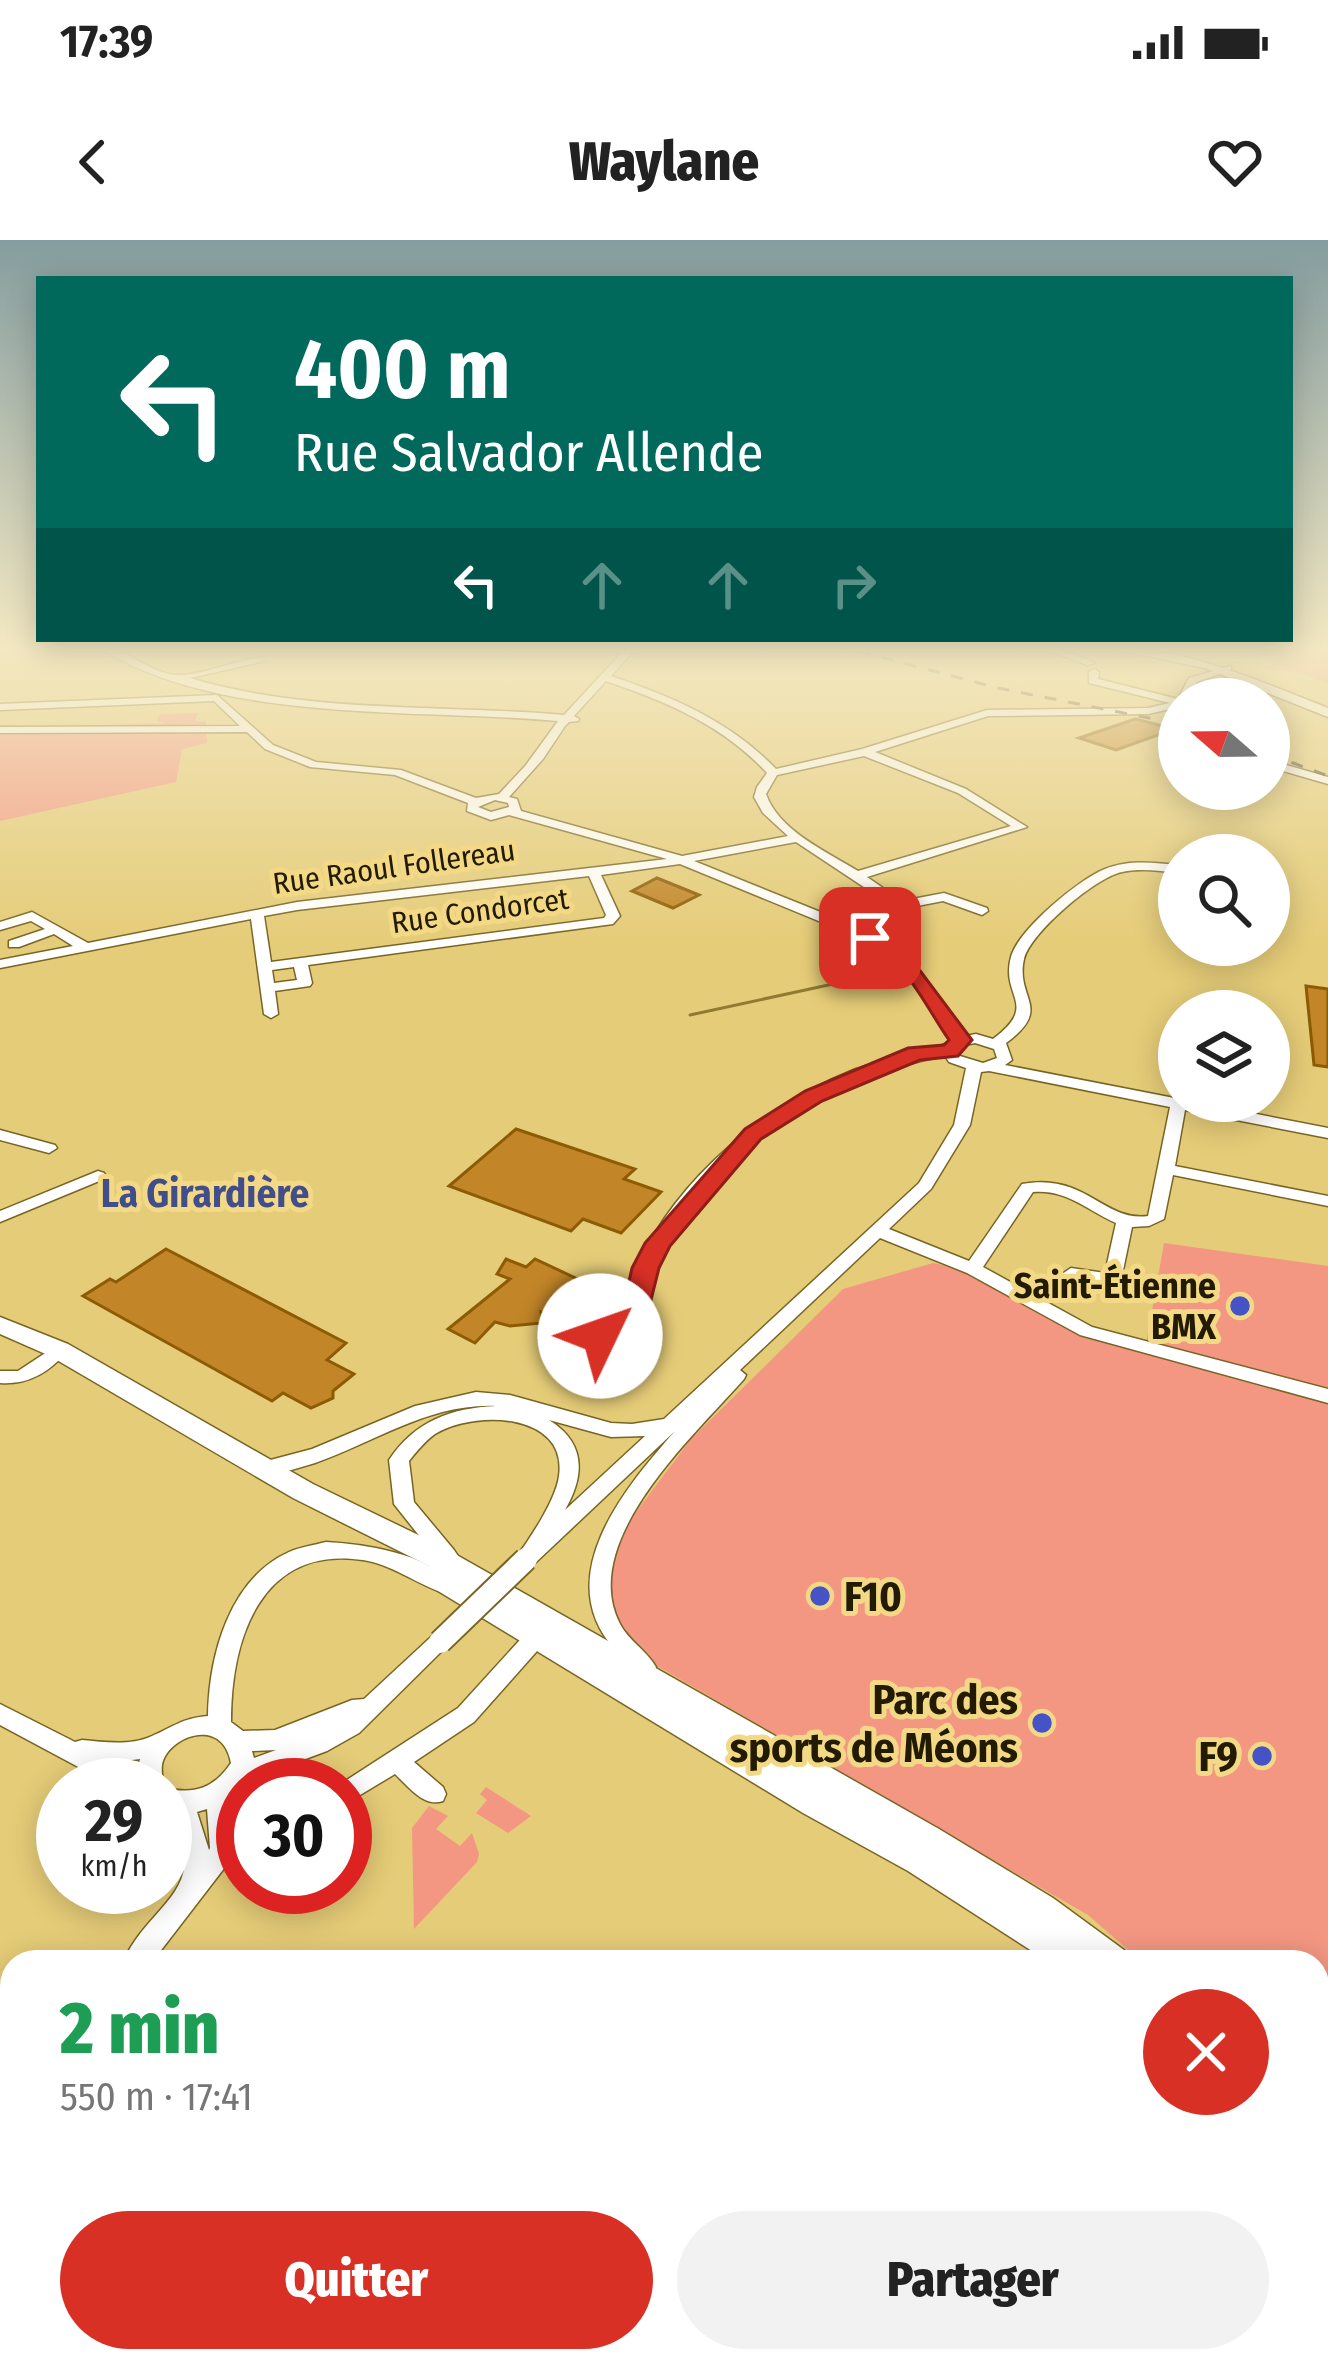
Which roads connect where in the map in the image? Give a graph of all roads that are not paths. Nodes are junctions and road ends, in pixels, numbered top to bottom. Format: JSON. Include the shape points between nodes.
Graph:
{"nodes":[{"id":1,"x":266,"y":744,"type":"edge"},
{"id":2,"x":548,"y":744,"type":"edge"},
{"id":3,"x":746,"y":744,"type":"edge"},
{"id":4,"x":888,"y":744,"type":"edge"},
{"id":5,"x":865,"y":752,"type":"junction"},
{"id":6,"x":1290,"y":769,"type":"edge"},
{"id":7,"x":772,"y":772,"type":"junction"},
{"id":8,"x":1328,"y":781,"type":"edge"},
{"id":9,"x":502,"y":798,"type":"junction"},
{"id":10,"x":475,"y":802,"type":"junction"},
{"id":11,"x":512,"y":812,"type":"junction"},
{"id":12,"x":797,"y":838,"type":"junction"},
{"id":13,"x":679,"y":860,"type":"junction"},
{"id":14,"x":1158,"y":869,"type":"edge"},
{"id":15,"x":592,"y":870,"type":"junction"},
{"id":16,"x":859,"y":875,"type":"junction"},
{"id":17,"x":901,"y":905,"type":"junction"},
{"id":18,"x":982,"y":911,"type":"dead end"},
{"id":19,"x":257,"y":913,"type":"junction"},
{"id":20,"x":0,"y":926,"type":"edge"},
{"id":21,"x":58,"y":929,"type":"junction"},
{"id":22,"x":14,"y":944,"type":"dead end"},
{"id":23,"x":85,"y":947,"type":"junction"},
{"id":24,"x":896,"y":952,"type":"junction"},
{"id":25,"x":300,"y":962,"type":"junction"},
{"id":26,"x":0,"y":964,"type":"edge"},
{"id":27,"x":264,"y":967,"type":"junction"},
{"id":28,"x":267,"y":988,"type":"junction"},
{"id":29,"x":271,"y":1013,"type":"dead end"},
{"id":30,"x":955,"y":1046,"type":"junction"},
{"id":31,"x":1001,"y":1048,"type":"junction"},
{"id":32,"x":983,"y":1067,"type":"junction"},
{"id":33,"x":1035,"y":1074,"type":"junction"},
{"id":34,"x":1158,"y":1098,"type":"edge"},
{"id":35,"x":1175,"y":1122,"type":"edge"},
{"id":36,"x":1275,"y":1122,"type":"edge"},
{"id":37,"x":1328,"y":1133,"type":"edge"},
{"id":38,"x":0,"y":1135,"type":"edge"},
{"id":39,"x":49,"y":1148,"type":"dead end"},
{"id":40,"x":1165,"y":1169,"type":"junction"},
{"id":41,"x":98,"y":1175,"type":"dead end"},
{"id":42,"x":1328,"y":1201,"type":"edge"},
{"id":43,"x":0,"y":1217,"type":"edge"},
{"id":44,"x":1125,"y":1221,"type":"junction"},
{"id":45,"x":880,"y":1232,"type":"junction"},
{"id":46,"x":974,"y":1269,"type":"junction"},
{"id":47,"x":1071,"y":1274,"type":"dead end"},
{"id":48,"x":783,"y":1322,"type":"junction"},
{"id":49,"x":0,"y":1324,"type":"edge"},
{"id":50,"x":633,"y":1325,"type":"dead end"},
{"id":51,"x":59,"y":1350,"type":"junction"},
{"id":52,"x":0,"y":1377,"type":"edge"},
{"id":53,"x":1328,"y":1396,"type":"edge"},
{"id":54,"x":666,"y":1426,"type":"junction"},
{"id":55,"x":610,"y":1430,"type":"junction"},
{"id":56,"x":633,"y":1460,"type":"junction"},
{"id":57,"x":266,"y":1468,"type":"junction"},
{"id":58,"x":530,"y":1555,"type":"junction"},
{"id":59,"x":525,"y":1622,"type":"junction"},
{"id":60,"x":396,"y":1687,"type":"junction"},
{"id":61,"x":0,"y":1714,"type":"edge"},
{"id":62,"x":711,"y":1716,"type":"junction"},
{"id":63,"x":219,"y":1725,"type":"junction"},
{"id":64,"x":240,"y":1741,"type":"junction"},
{"id":65,"x":160,"y":1744,"type":"junction"},
{"id":66,"x":61,"y":1746,"type":"junction"},
{"id":67,"x":83,"y":1758,"type":"edge"},
{"id":68,"x":152,"y":1758,"type":"edge"},
{"id":69,"x":242,"y":1758,"type":"edge"},
{"id":70,"x":288,"y":1758,"type":"edge"},
{"id":71,"x":399,"y":1763,"type":"junction"},
{"id":72,"x":372,"y":1778,"type":"edge"},
{"id":73,"x":434,"y":1794,"type":"dead end"},
{"id":74,"x":192,"y":1837,"type":"edge"},
{"id":75,"x":216,"y":1863,"type":"edge"},
{"id":76,"x":192,"y":1882,"type":"edge"},
{"id":77,"x":192,"y":1889,"type":"edge"},
{"id":78,"x":173,"y":1914,"type":"edge"},
{"id":79,"x":145,"y":1950,"type":"edge"},
{"id":80,"x":1060,"y":1950,"type":"edge"},
{"id":81,"x":1096,"y":1950,"type":"edge"}],
"edges":[{"from":1,"to":10,"type":"street","via":[[314,765],[397,772]]},
{"from":2,"to":9,"type":"street"},
{"from":3,"to":7,"type":"street"},
{"from":4,"to":5,"type":"street"},
{"from":5,"to":7,"type":"street"},
{"from":5,"to":16,"type":"street","via":[[962,790],[1021,827]]},
{"from":6,"to":8,"type":"street"},
{"from":7,"to":12,"type":"street","via":[[760,799]]},
{"from":9,"to":10,"type":"street"},
{"from":9,"to":11,"type":"street","via":[[516,804]]},
{"from":10,"to":11,"type":"street","via":[[478,814]]},
{"from":11,"to":13,"type":"street"},
{"from":12,"to":13,"type":"street","name":"Rue Raoul Follereau"},
{"from":12,"to":16,"type":"street"},
{"from":13,"to":15,"type":"street","name":"Rue Raoul Follereau"},
{"from":13,"to":24,"type":"street"},
{"from":14,"to":31,"type":"street","via":[[1111,869],[1077,889],[1022,944],[1016,963],[1026,1012]]},
{"from":15,"to":19,"type":"street","name":"Rue Raoul Follereau"},
{"from":15,"to":25,"type":"street","name":"Rue Condorcet","via":[[613,916],[608,921]]},
{"from":16,"to":17,"type":"street"},
{"from":17,"to":18,"type":"street","via":[[944,897]]},
{"from":17,"to":24,"type":"street"},
{"from":19,"to":23,"type":"street","name":"Rue Raoul Follereau"},
{"from":19,"to":27,"type":"street"},
{"from":20,"to":21,"type":"street","via":[[32,916]]},
{"from":21,"to":22,"type":"street"},
{"from":21,"to":23,"type":"street"},
{"from":23,"to":26,"type":"street","name":"Rue Raoul Follereau"},
{"from":24,"to":30,"type":"street"},
{"from":25,"to":27,"type":"street","name":"Rue Condorcet"},
{"from":25,"to":28,"type":"street","via":[[305,982]]},
{"from":27,"to":28,"type":"street"},
{"from":28,"to":29,"type":"street"},
{"from":30,"to":31,"type":"street"},
{"from":30,"to":32,"type":"street","via":[[959,1062]]},
{"from":30,"to":50,"type":"street","via":[[916,1053],[813,1096],[753,1134],[658,1243]]},
{"from":31,"to":32,"type":"street","via":[[1005,1060]]},
{"from":31,"to":33,"type":"street"},
{"from":32,"to":33,"type":"street"},
{"from":32,"to":45,"type":"street","via":[[947,1154]]},
{"from":33,"to":34,"type":"street"},
{"from":35,"to":40,"type":"street"},
{"from":36,"to":37,"type":"street"},
{"from":38,"to":39,"type":"street"},
{"from":40,"to":42,"type":"street"},
{"from":40,"to":44,"type":"street","via":[[1156,1219]]},
{"from":41,"to":43,"type":"street"},
{"from":44,"to":46,"type":"street","via":[[1058,1187],[1028,1188]]},
{"from":44,"to":47,"type":"street","via":[[1112,1280]]},
{"from":45,"to":46,"type":"street"},
{"from":45,"to":48,"type":"street"},
{"from":46,"to":53,"type":"street","via":[[1086,1330]]},
{"from":48,"to":54,"type":"street"},
{"from":48,"to":62,"type":"street","via":[[617,1517],[598,1556],[597,1600],[630,1656]]},
{"from":49,"to":51,"type":"main road"},
{"from":51,"to":52,"type":"street","via":[[38,1370]]},
{"from":51,"to":57,"type":"main road"},
{"from":54,"to":55,"type":"street"},
{"from":54,"to":56,"type":"street"},
{"from":55,"to":56,"type":"street"},
{"from":55,"to":57,"type":"street","via":[[505,1401],[442,1403],[304,1463]]},
{"from":56,"to":58,"type":"street"},
{"from":57,"to":59,"type":"main road"},
{"from":58,"to":59,"type":"street","via":[[570,1472],[553,1429],[485,1412],[434,1426],[414,1441],[399,1460],[404,1504],[449,1558]]},
{"from":58,"to":60,"type":"street","bridge":true},
{"from":59,"to":62,"type":"main road"},
{"from":59,"to":63,"type":"street","via":[[363,1552],[295,1560],[251,1590],[238,1612],[217,1691]]},
{"from":59,"to":71,"type":"street","via":[[466,1715]]},
{"from":59,"to":80,"type":"main road"},
{"from":60,"to":64,"type":"street","via":[[322,1725]]},
{"from":60,"to":70,"type":"street","via":[[351,1726]]},
{"from":61,"to":66,"type":"street"},
{"from":62,"to":81,"type":"main road","via":[[976,1869]]},
{"from":63,"to":64,"type":"street"},
{"from":63,"to":65,"type":"street","via":[[187,1726]]},
{"from":64,"to":69,"type":"street"},
{"from":65,"to":66,"type":"street","via":[[102,1754]]},
{"from":65,"to":68,"type":"street"},
{"from":66,"to":67,"type":"street"},
{"from":71,"to":72,"type":"street"},
{"from":71,"to":73,"type":"street"},
{"from":74,"to":76,"type":"street"},
{"from":75,"to":77,"type":"street"},
{"from":78,"to":79,"type":"street"}]}
